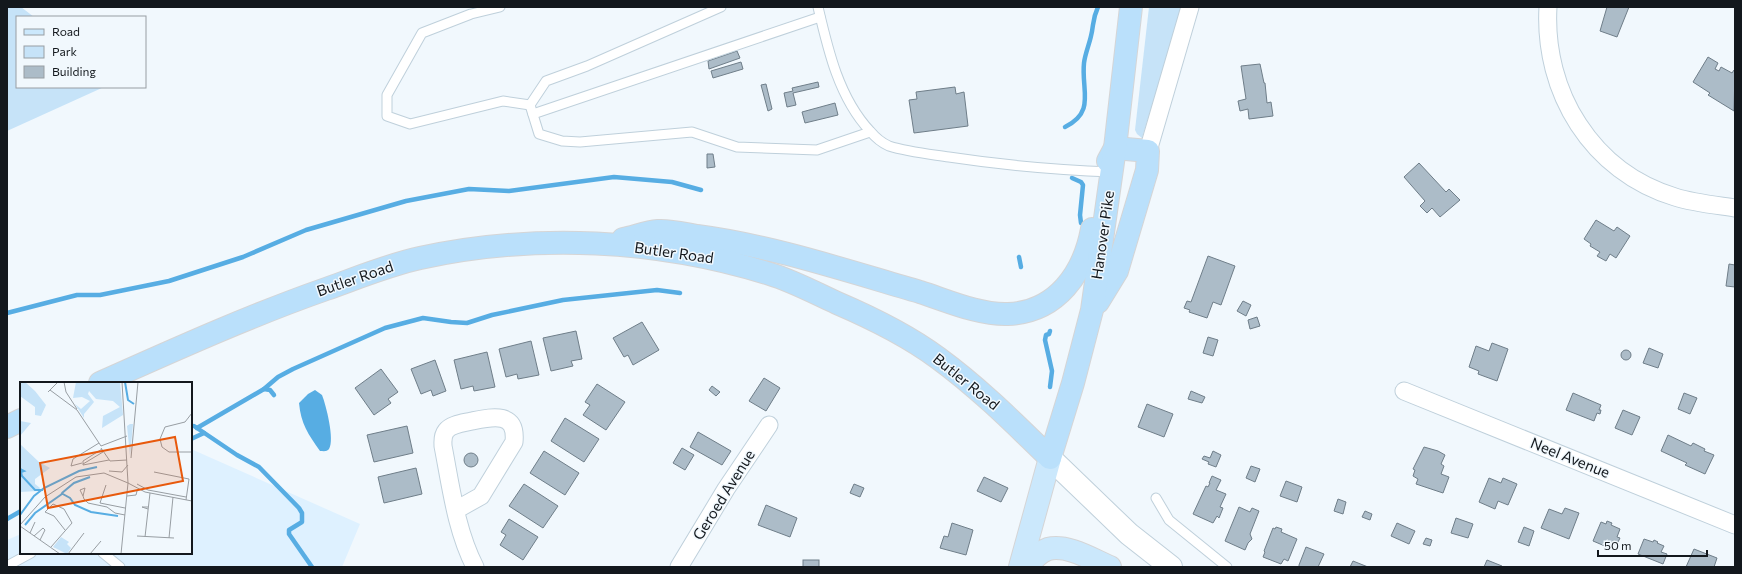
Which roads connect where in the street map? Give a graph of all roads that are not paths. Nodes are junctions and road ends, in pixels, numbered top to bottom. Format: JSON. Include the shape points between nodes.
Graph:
{"nodes":[{"id":1,"x":500,"y":7,"type":"edge"},
{"id":2,"x":720,"y":7,"type":"edge"},
{"id":3,"x":818,"y":7,"type":"edge"},
{"id":4,"x":1131,"y":7,"type":"edge"},
{"id":5,"x":1190,"y":7,"type":"edge"},
{"id":6,"x":1548,"y":7,"type":"edge"},
{"id":7,"x":820,"y":17,"type":"junction"},
{"id":8,"x":530,"y":104,"type":"junction"},
{"id":9,"x":533,"y":114,"type":"junction"},
{"id":10,"x":870,"y":132,"type":"junction"},
{"id":11,"x":1115,"y":148,"type":"junction"},
{"id":12,"x":1148,"y":151,"type":"junction"},
{"id":13,"x":1107,"y":172,"type":"junction"},
{"id":14,"x":1735,"y":208,"type":"edge"},
{"id":15,"x":604,"y":244,"type":"junction"},
{"id":16,"x":1092,"y":310,"type":"junction"},
{"id":17,"x":102,"y":382,"type":"edge"},
{"id":18,"x":1404,"y":391,"type":"dead end"},
{"id":19,"x":20,"y":420,"type":"edge"},
{"id":20,"x":769,"y":425,"type":"dead end"},
{"id":21,"x":7,"y":427,"type":"edge"},
{"id":22,"x":1050,"y":458,"type":"junction"},
{"id":23,"x":1156,"y":498,"type":"dead end"},
{"id":24,"x":456,"y":510,"type":"junction"},
{"id":25,"x":1735,"y":525,"type":"edge"},
{"id":26,"x":29,"y":554,"type":"edge"},
{"id":27,"x":103,"y":554,"type":"edge"},
{"id":28,"x":7,"y":566,"type":"edge"},
{"id":29,"x":120,"y":567,"type":"edge"},
{"id":30,"x":475,"y":567,"type":"edge"},
{"id":31,"x":679,"y":567,"type":"edge"},
{"id":32,"x":1020,"y":567,"type":"edge"},
{"id":33,"x":1027,"y":567,"type":"edge"},
{"id":34,"x":1110,"y":567,"type":"edge"},
{"id":35,"x":1171,"y":567,"type":"edge"},
{"id":36,"x":1227,"y":567,"type":"edge"}],
"edges":[{"from":1,"to":8,"type":"lane","via":[[471,14],[422,34],[387,95],[387,116],[410,124],[503,101]]},
{"from":2,"to":8,"type":"lane","via":[[587,66],[546,81]]},
{"from":3,"to":7,"type":"lane"},
{"from":4,"to":11,"type":"highway"},
{"from":5,"to":12,"type":"street"},
{"from":6,"to":14,"type":"street","via":[[1550,52],[1561,93],[1582,130],[1598,149],[1615,166],[1632,177],[1674,197]]},
{"from":7,"to":9,"type":"lane"},
{"from":7,"to":10,"type":"lane","via":[[843,91]]},
{"from":8,"to":9,"type":"lane"},
{"from":9,"to":10,"type":"lane","via":[[539,134],[562,141],[580,142],[692,132],[737,147],[817,150]]},
{"from":10,"to":13,"type":"lane","via":[[888,145],[908,151],[972,161]]},
{"from":11,"to":12,"type":"highway"},
{"from":11,"to":13,"type":"highway"},
{"from":12,"to":16,"type":"highway","via":[[1147,170],[1117,272]]},
{"from":13,"to":15,"type":"highway","via":[[1090,240],[1078,272],[1066,288],[1054,298],[1042,305],[1014,313],[993,313],[976,309],[842,269],[726,240],[659,230]]},
{"from":13,"to":16,"type":"highway","name":"Hanover Pike"},
{"from":15,"to":17,"type":"highway","name":"Butler Road","via":[[535,243],[418,258],[264,312]]},
{"from":15,"to":22,"type":"highway","name":"Butler Road","via":[[655,248],[715,258],[774,274],[883,323],[936,356],[983,394]]},
{"from":16,"to":22,"type":"highway","name":"Hanover Pike"},
{"from":18,"to":25,"type":"street","name":"Neel Avenue"},
{"from":19,"to":21,"type":"highway"},
{"from":20,"to":31,"type":"street","name":"Geroed Avenue","via":[[726,489]]},
{"from":22,"to":32,"type":"main road"},
{"from":22,"to":35,"type":"main road","name":"Butler Road","via":[[1129,534]]},
{"from":23,"to":36,"type":"lane","via":[[1169,520]]},
{"from":24,"to":24,"type":"street","via":[[443,446],[446,430],[494,416],[503,418],[512,426],[514,442],[481,496]]},
{"from":24,"to":30,"type":"street","via":[[462,535]]},
{"from":26,"to":28,"type":"lane"},
{"from":27,"to":29,"type":"lane"},
{"from":33,"to":34,"type":"main road","via":[[1042,552],[1056,549],[1066,550]]}]}
